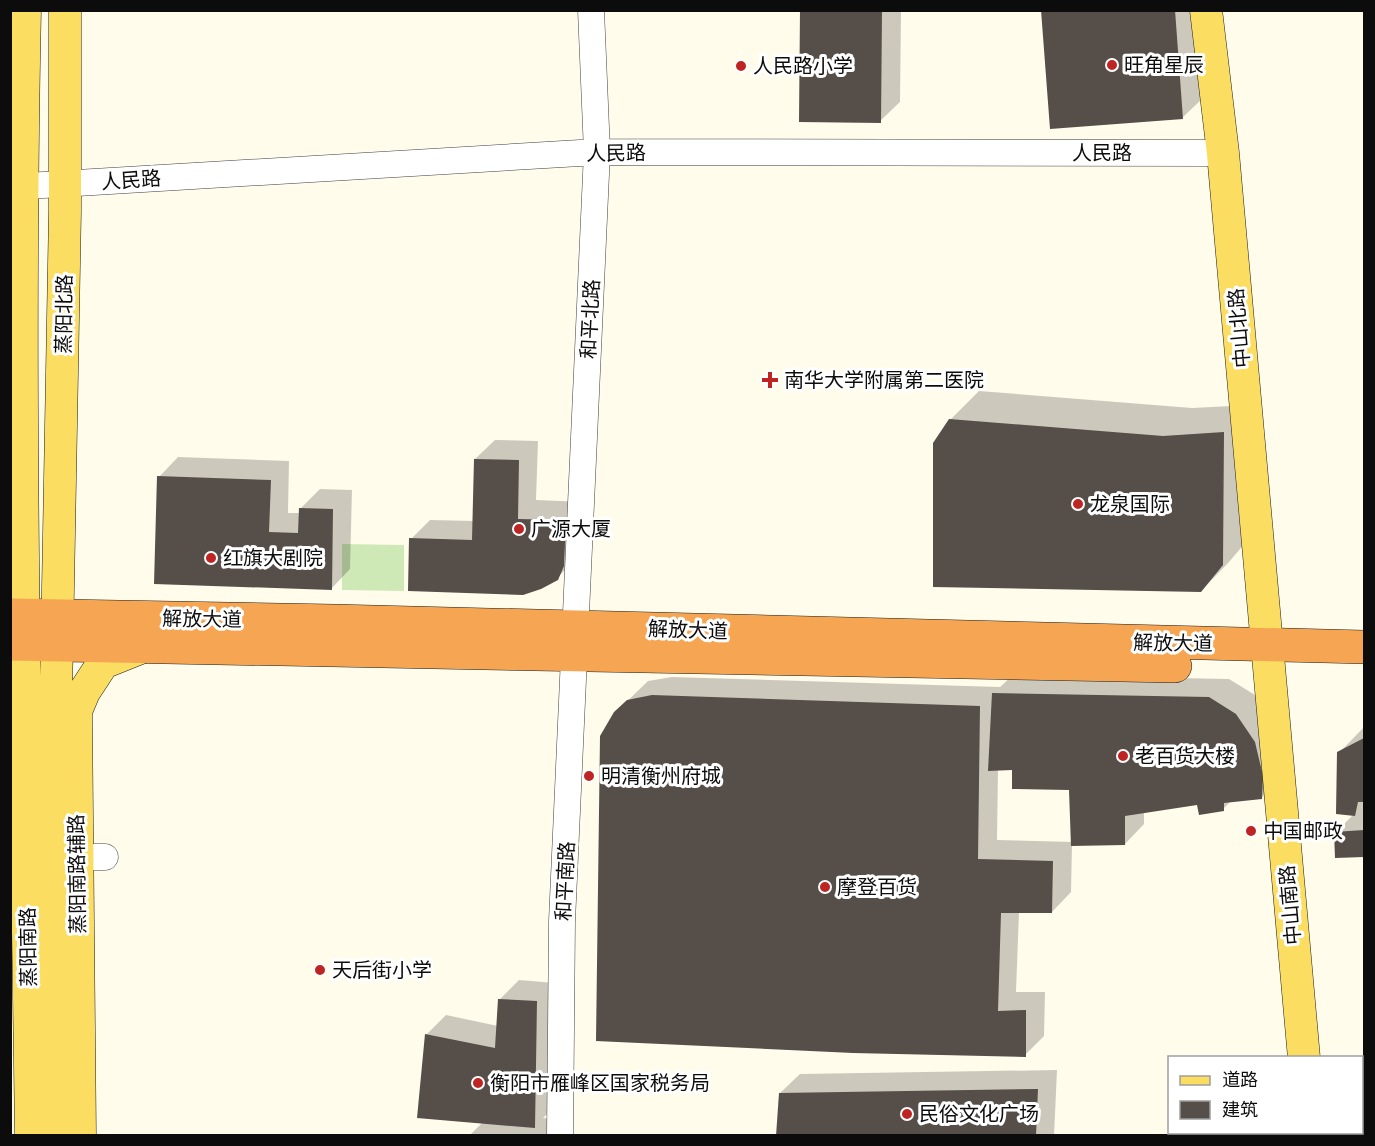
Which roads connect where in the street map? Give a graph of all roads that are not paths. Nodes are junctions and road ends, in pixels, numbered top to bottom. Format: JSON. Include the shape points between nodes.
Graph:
{"nodes":[{"id":1,"x":25,"y":10,"type":"edge"},
{"id":2,"x":65,"y":10,"type":"edge"},
{"id":3,"x":591,"y":10,"type":"edge"},
{"id":4,"x":1206,"y":10,"type":"edge"},
{"id":5,"x":597,"y":152,"type":"junction"},
{"id":6,"x":1223,"y":153,"type":"junction"},
{"id":7,"x":65,"y":184,"type":"junction"},
{"id":8,"x":16,"y":186,"type":"edge"},
{"id":9,"x":17,"y":630,"type":"edge"},
{"id":10,"x":58,"y":631,"type":"junction"},
{"id":11,"x":576,"y":641,"type":"junction"},
{"id":12,"x":143,"y":647,"type":"junction"},
{"id":13,"x":1365,"y":647,"type":"edge"},
{"id":14,"x":1269,"y":656,"type":"junction"},
{"id":15,"x":1365,"y":668,"type":"edge"},
{"id":16,"x":79,"y":857,"type":"junction"},
{"id":17,"x":1304,"y":1056,"type":"edge"},
{"id":18,"x":31,"y":1136,"type":"edge"},
{"id":19,"x":57,"y":1136,"type":"edge"},
{"id":20,"x":80,"y":1136,"type":"edge"},
{"id":21,"x":560,"y":1136,"type":"edge"}],
"edges":[{"from":1,"to":8,"type":"main road","name":"蒸阳北路"},
{"from":2,"to":7,"type":"main road","name":"蒸阳北路"},
{"from":3,"to":5,"type":"street","name":"和平北路"},
{"from":4,"to":6,"type":"main road","name":"中山北路"},
{"from":5,"to":6,"type":"street","name":"人民路"},
{"from":5,"to":7,"type":"street","name":"人民路"},
{"from":5,"to":11,"type":"street","name":"和平北路"},
{"from":6,"to":14,"type":"main road","name":"中山北路"},
{"from":7,"to":8,"type":"street","name":"人民路"},
{"from":7,"to":10,"type":"main road","name":"蒸阳北路"},
{"from":8,"to":9,"type":"main road","name":"蒸阳北路"},
{"from":9,"to":10,"type":"highway","name":"解放大道"},
{"from":9,"to":18,"type":"main road","name":"蒸阳南路"},
{"from":10,"to":11,"type":"highway","name":"解放大道"},
{"from":10,"to":12,"type":"highway","name":"解放大道"},
{"from":10,"to":16,"type":"main road","name":"蒸阳南路"},
{"from":11,"to":12,"type":"highway","name":"解放大道"},
{"from":11,"to":14,"type":"highway","name":"解放大道"},
{"from":11,"to":21,"type":"street","name":"和平南路","via":[[562,921]]},
{"from":12,"to":16,"type":"main road","name":"蒸阳南路辅路","via":[[103,663],[76,711]]},
{"from":13,"to":14,"type":"highway","name":"解放大道"},
{"from":14,"to":15,"type":"highway","name":"解放大道"},
{"from":14,"to":17,"type":"main road","name":"中山南路"},
{"from":16,"to":19,"type":"main road","name":"蒸阳南路"},
{"from":16,"to":20,"type":"main road","name":"蒸阳南路辅路"}]}
